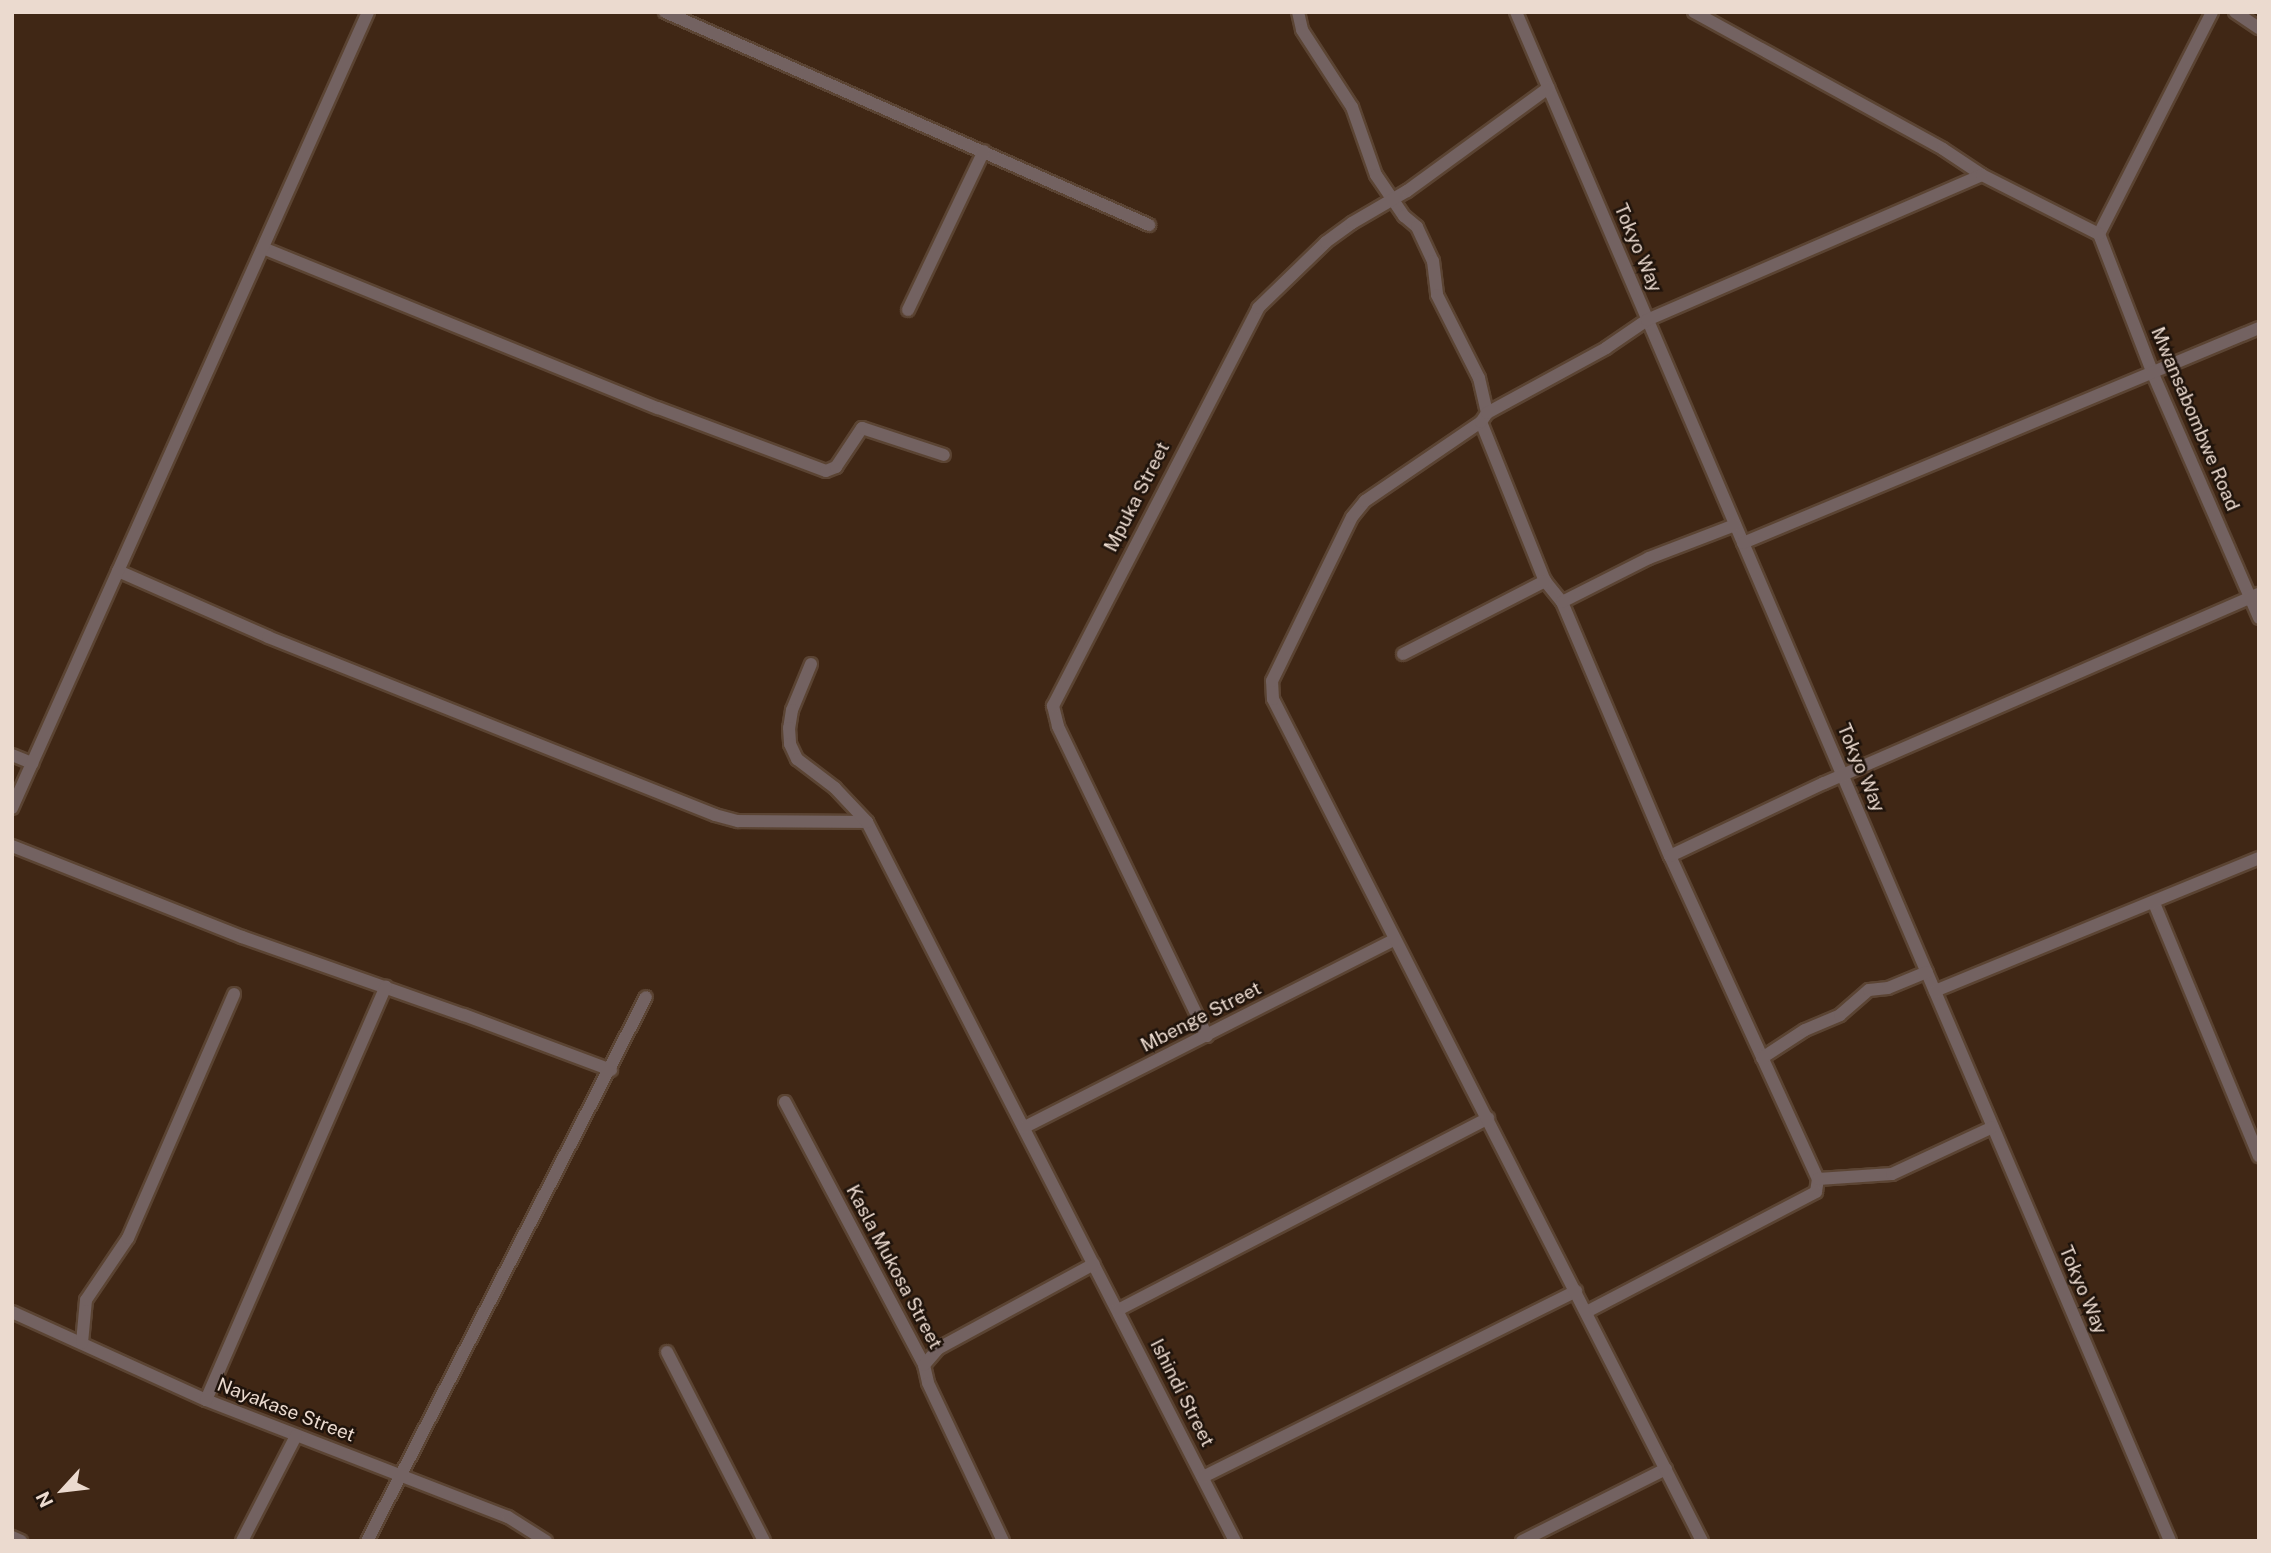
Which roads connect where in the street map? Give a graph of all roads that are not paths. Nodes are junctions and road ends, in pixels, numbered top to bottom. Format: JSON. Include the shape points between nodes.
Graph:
{"nodes":[{"id":1,"x":368,"y":12,"type":"edge"},
{"id":2,"x":665,"y":12,"type":"edge"},
{"id":3,"x":1298,"y":12,"type":"edge"},
{"id":4,"x":1516,"y":12,"type":"edge"},
{"id":5,"x":1694,"y":12,"type":"edge"},
{"id":6,"x":2212,"y":12,"type":"edge"},
{"id":7,"x":2235,"y":12,"type":"edge"},
{"id":8,"x":2259,"y":28,"type":"edge"},
{"id":9,"x":1548,"y":88,"type":"junction"},
{"id":10,"x":984,"y":151,"type":"junction"},
{"id":11,"x":1982,"y":175,"type":"junction"},
{"id":12,"x":1394,"y":200,"type":"junction"},
{"id":13,"x":1149,"y":225,"type":"dead end"},
{"id":14,"x":2099,"y":234,"type":"junction"},
{"id":15,"x":263,"y":248,"type":"junction"},
{"id":16,"x":908,"y":310,"type":"dead end"},
{"id":17,"x":1647,"y":320,"type":"junction"},
{"id":18,"x":2259,"y":328,"type":"edge"},
{"id":19,"x":2153,"y":374,"type":"junction"},
{"id":20,"x":1484,"y":417,"type":"junction"},
{"id":21,"x":944,"y":455,"type":"dead end"},
{"id":22,"x":1735,"y":525,"type":"junction"},
{"id":23,"x":1743,"y":543,"type":"junction"},
{"id":24,"x":118,"y":571,"type":"junction"},
{"id":25,"x":1545,"y":581,"type":"junction"},
{"id":26,"x":2254,"y":596,"type":"edge"},
{"id":27,"x":1562,"y":602,"type":"junction"},
{"id":28,"x":2259,"y":618,"type":"edge"},
{"id":29,"x":1403,"y":654,"type":"dead end"},
{"id":30,"x":811,"y":664,"type":"dead end"},
{"id":31,"x":12,"y":755,"type":"edge"},
{"id":32,"x":32,"y":763,"type":"junction"},
{"id":33,"x":1843,"y":775,"type":"junction"},
{"id":34,"x":12,"y":808,"type":"edge"},
{"id":35,"x":867,"y":822,"type":"junction"},
{"id":36,"x":12,"y":846,"type":"edge"},
{"id":37,"x":1670,"y":856,"type":"junction"},
{"id":38,"x":2259,"y":858,"type":"edge"},
{"id":39,"x":2154,"y":903,"type":"junction"},
{"id":40,"x":1394,"y":940,"type":"junction"},
{"id":41,"x":1927,"y":972,"type":"junction"},
{"id":42,"x":386,"y":987,"type":"junction"},
{"id":43,"x":1935,"y":991,"type":"junction"},
{"id":44,"x":234,"y":994,"type":"dead end"},
{"id":45,"x":646,"y":997,"type":"dead end"},
{"id":46,"x":1207,"y":1036,"type":"junction"},
{"id":47,"x":1762,"y":1058,"type":"junction"},
{"id":48,"x":611,"y":1070,"type":"junction"},
{"id":49,"x":785,"y":1102,"type":"dead end"},
{"id":50,"x":1488,"y":1118,"type":"junction"},
{"id":51,"x":1025,"y":1127,"type":"junction"},
{"id":52,"x":1993,"y":1127,"type":"junction"},
{"id":53,"x":2259,"y":1156,"type":"edge"},
{"id":54,"x":1818,"y":1179,"type":"junction"},
{"id":55,"x":1094,"y":1264,"type":"junction"},
{"id":56,"x":1576,"y":1291,"type":"junction"},
{"id":57,"x":1118,"y":1310,"type":"junction"},
{"id":58,"x":12,"y":1312,"type":"edge"},
{"id":59,"x":1587,"y":1312,"type":"junction"},
{"id":60,"x":82,"y":1343,"type":"junction"},
{"id":61,"x":667,"y":1352,"type":"dead end"},
{"id":62,"x":925,"y":1365,"type":"junction"},
{"id":63,"x":206,"y":1399,"type":"junction"},
{"id":64,"x":296,"y":1436,"type":"junction"},
{"id":65,"x":1666,"y":1469,"type":"junction"},
{"id":66,"x":400,"y":1475,"type":"junction"},
{"id":67,"x":1203,"y":1477,"type":"junction"},
{"id":68,"x":12,"y":1537,"type":"edge"},
{"id":69,"x":998,"y":1537,"type":"edge"},
{"id":70,"x":21,"y":1541,"type":"edge"},
{"id":71,"x":242,"y":1541,"type":"edge"},
{"id":72,"x":367,"y":1541,"type":"edge"},
{"id":73,"x":546,"y":1541,"type":"edge"},
{"id":74,"x":764,"y":1541,"type":"edge"},
{"id":75,"x":1236,"y":1541,"type":"edge"},
{"id":76,"x":1522,"y":1541,"type":"edge"},
{"id":77,"x":1702,"y":1541,"type":"edge"},
{"id":78,"x":2170,"y":1541,"type":"edge"}],
"edges":[{"from":1,"to":15,"type":"street"},
{"from":2,"to":10,"type":"street"},
{"from":3,"to":12,"type":"street","via":[[1302,30],[1352,107],[1371,166]]},
{"from":4,"to":9,"type":"street","name":"Tokyo Way"},
{"from":5,"to":11,"type":"street"},
{"from":6,"to":14,"type":"street"},
{"from":7,"to":8,"type":"street"},
{"from":9,"to":12,"type":"street","name":"Mpuka Street"},
{"from":9,"to":17,"type":"street","name":"Tokyo Way"},
{"from":10,"to":13,"type":"street"},
{"from":10,"to":16,"type":"street"},
{"from":11,"to":14,"type":"street"},
{"from":11,"to":17,"type":"street"},
{"from":12,"to":20,"type":"street","via":[[1418,227],[1433,261],[1437,295],[1479,378]]},
{"from":12,"to":46,"type":"street","name":"Mpuka Street","via":[[1326,242],[1248,321],[1053,706],[1058,726]]},
{"from":14,"to":19,"type":"street","name":"Mwansabombwe Road"},
{"from":15,"to":21,"type":"street","via":[[825,471],[836,467],[862,428]]},
{"from":15,"to":24,"type":"street"},
{"from":17,"to":20,"type":"street","via":[[1616,343]]},
{"from":17,"to":22,"type":"street","name":"Tokyo Way"},
{"from":18,"to":19,"type":"street"},
{"from":19,"to":23,"type":"street"},
{"from":19,"to":26,"type":"street","name":"Mwansabombwe Road"},
{"from":20,"to":25,"type":"street"},
{"from":20,"to":40,"type":"street","via":[[1358,509],[1271,687]]},
{"from":22,"to":23,"type":"street","name":"Tokyo Way"},
{"from":22,"to":27,"type":"street","via":[[1649,558]]},
{"from":23,"to":33,"type":"street","name":"Tokyo Way"},
{"from":24,"to":32,"type":"street"},
{"from":24,"to":35,"type":"street","via":[[280,642],[715,815],[738,821]]},
{"from":25,"to":27,"type":"street"},
{"from":25,"to":29,"type":"street"},
{"from":26,"to":28,"type":"street","name":"Mwansabombwe Road"},
{"from":26,"to":33,"type":"street"},
{"from":27,"to":37,"type":"street"},
{"from":30,"to":35,"type":"street","name":"Ishindi Street","via":[[792,710],[790,744],[797,759],[835,788]]},
{"from":31,"to":32,"type":"street"},
{"from":32,"to":34,"type":"street"},
{"from":33,"to":37,"type":"street"},
{"from":33,"to":41,"type":"street","name":"Tokyo Way"},
{"from":35,"to":51,"type":"street","name":"Ishindi Street"},
{"from":36,"to":42,"type":"street","via":[[242,937]]},
{"from":37,"to":47,"type":"street"},
{"from":38,"to":39,"type":"street"},
{"from":39,"to":43,"type":"street"},
{"from":39,"to":53,"type":"street"},
{"from":40,"to":46,"type":"street","name":"Mbenge Street"},
{"from":40,"to":50,"type":"street"},
{"from":41,"to":43,"type":"street","name":"Tokyo Way"},
{"from":41,"to":47,"type":"street","via":[[1888,988],[1870,990],[1840,1015],[1805,1030]]},
{"from":42,"to":48,"type":"street"},
{"from":42,"to":63,"type":"street"},
{"from":43,"to":52,"type":"street","name":"Tokyo Way"},
{"from":44,"to":60,"type":"street","via":[[128,1238],[86,1300]]},
{"from":45,"to":48,"type":"street"},
{"from":46,"to":51,"type":"street","name":"Mbenge Street"},
{"from":47,"to":54,"type":"street"},
{"from":48,"to":66,"type":"street"},
{"from":49,"to":62,"type":"street","name":"Kasla Mukosa Street"},
{"from":50,"to":56,"type":"street"},
{"from":50,"to":57,"type":"street"},
{"from":51,"to":55,"type":"street","name":"Ishindi Street"},
{"from":52,"to":54,"type":"street","via":[[1892,1174]]},
{"from":52,"to":78,"type":"street","name":"Tokyo Way"},
{"from":54,"to":59,"type":"street","via":[[1816,1192]]},
{"from":55,"to":57,"type":"street","name":"Ishindi Street"},
{"from":55,"to":62,"type":"street","via":[[939,1348]]},
{"from":56,"to":59,"type":"street"},
{"from":56,"to":67,"type":"street"},
{"from":57,"to":67,"type":"street","name":"Ishindi Street"},
{"from":58,"to":60,"type":"street","name":"Nayakase Street"},
{"from":59,"to":65,"type":"street"},
{"from":60,"to":63,"type":"street","name":"Nayakase Street"},
{"from":61,"to":74,"type":"street"},
{"from":62,"to":69,"type":"street","name":"Kasla Mukosa Street","via":[[928,1383]]},
{"from":63,"to":64,"type":"street","name":"Nayakase Street"},
{"from":64,"to":66,"type":"street","name":"Nayakase Street"},
{"from":64,"to":71,"type":"street"},
{"from":65,"to":76,"type":"street"},
{"from":65,"to":77,"type":"street"},
{"from":66,"to":72,"type":"street"},
{"from":66,"to":73,"type":"street","name":"Nayakase Street","via":[[509,1517]]},
{"from":67,"to":75,"type":"street","name":"Ishindi Street"},
{"from":68,"to":70,"type":"street"}]}
